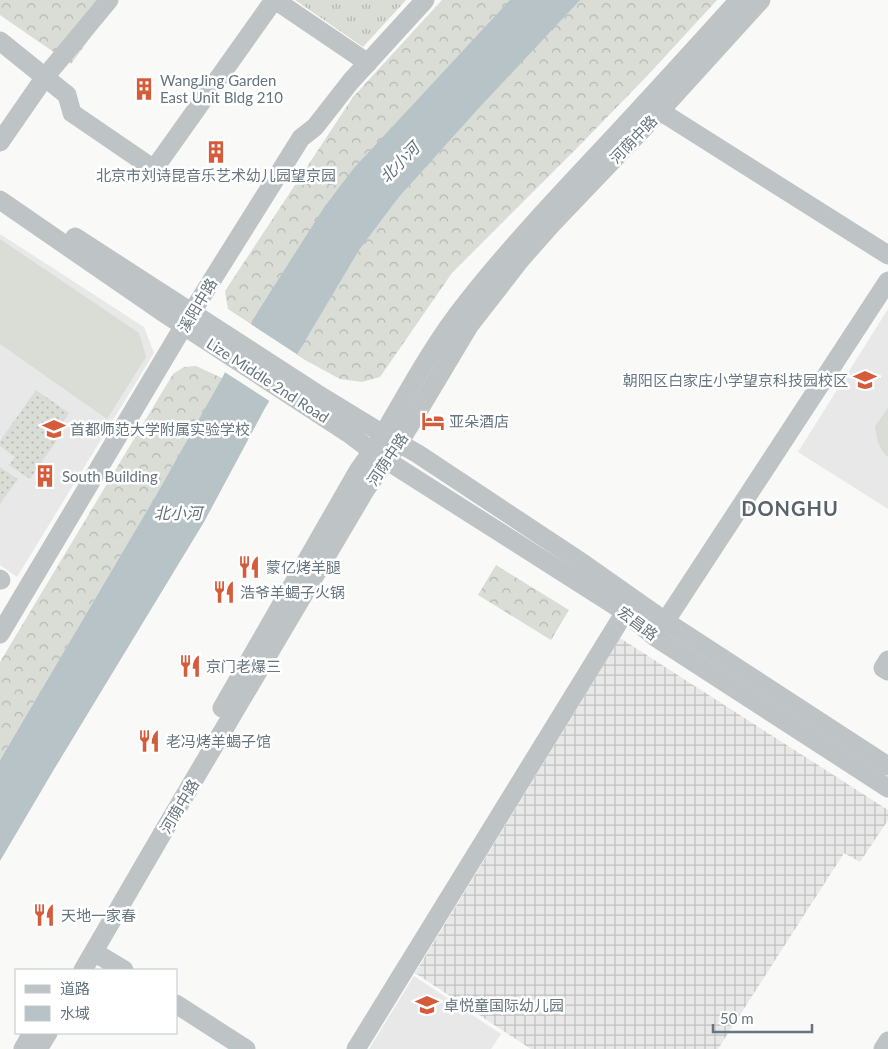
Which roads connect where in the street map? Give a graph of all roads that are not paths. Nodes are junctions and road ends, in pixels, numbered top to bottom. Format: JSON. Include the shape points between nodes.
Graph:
{"nodes":[{"id":1,"x":109,"y":0,"type":"edge"},
{"id":2,"x":274,"y":0,"type":"edge"},
{"id":3,"x":425,"y":0,"type":"edge"},
{"id":4,"x":739,"y":0,"type":"edge"},
{"id":5,"x":761,"y":0,"type":"edge"},
{"id":6,"x":0,"y":41,"type":"edge"},
{"id":7,"x":368,"y":63,"type":"junction"},
{"id":8,"x":45,"y":77,"type":"junction"},
{"id":9,"x":660,"y":111,"type":"junction"},
{"id":10,"x":0,"y":142,"type":"edge"},
{"id":11,"x":0,"y":189,"type":"edge"},
{"id":12,"x":0,"y":200,"type":"edge"},
{"id":13,"x":888,"y":255,"type":"edge"},
{"id":14,"x":888,"y":281,"type":"edge"},
{"id":15,"x":188,"y":319,"type":"junction"},
{"id":16,"x":289,"y":385,"type":"junction"},
{"id":17,"x":391,"y":439,"type":"junction"},
{"id":18,"x":379,"y":456,"type":"junction"},
{"id":19,"x":625,"y":612,"type":"junction"},
{"id":20,"x":660,"y":629,"type":"junction"},
{"id":21,"x":0,"y":634,"type":"edge"},
{"id":22,"x":888,"y":660,"type":"edge"},
{"id":23,"x":888,"y":671,"type":"edge"},
{"id":24,"x":888,"y":766,"type":"edge"},
{"id":25,"x":888,"y":788,"type":"edge"},
{"id":26,"x":94,"y":952,"type":"junction"},
{"id":27,"x":71,"y":969,"type":"edge"},
{"id":28,"x":85,"y":969,"type":"edge"},
{"id":29,"x":122,"y":969,"type":"edge"},
{"id":30,"x":178,"y":1005,"type":"edge"},
{"id":31,"x":31,"y":1034,"type":"edge"},
{"id":32,"x":47,"y":1034,"type":"edge"},
{"id":33,"x":888,"y":1041,"type":"edge"},
{"id":34,"x":23,"y":1049,"type":"edge"},
{"id":35,"x":38,"y":1049,"type":"edge"},
{"id":36,"x":246,"y":1049,"type":"edge"},
{"id":37,"x":356,"y":1049,"type":"edge"},
{"id":38,"x":883,"y":1049,"type":"edge"}],
"edges":[{"from":1,"to":8,"type":"street"},
{"from":2,"to":7,"type":"street"},
{"from":2,"to":8,"type":"street","via":[[154,169],[72,114],[67,95]]},
{"from":3,"to":7,"type":"street","name":"溪阳中路"},
{"from":4,"to":17,"type":"street","name":"河荫中路","via":[[538,218],[466,303],[403,398]]},
{"from":5,"to":9,"type":"street","name":"河荫中路"},
{"from":6,"to":8,"type":"street"},
{"from":7,"to":15,"type":"street","name":"溪阳中路","via":[[302,138]]},
{"from":8,"to":10,"type":"street"},
{"from":9,"to":13,"type":"street"},
{"from":9,"to":17,"type":"street","name":"河荫中路","via":[[552,224],[493,294]]},
{"from":11,"to":15,"type":"street","name":"Lize Middle 2nd Road"},
{"from":12,"to":15,"type":"street","name":"Lize Middle 2nd Road"},
{"from":14,"to":20,"type":"street"},
{"from":15,"to":16,"type":"street","name":"Lize Middle 2nd Road"},
{"from":15,"to":21,"type":"street","name":"溪阳中路"},
{"from":16,"to":17,"type":"street","name":"Lize Middle 2nd Road"},
{"from":16,"to":18,"type":"street","name":"Lize Middle 2nd Road"},
{"from":17,"to":18,"type":"street","name":"河荫中路"},
{"from":17,"to":20,"type":"street","name":"宏昌路","via":[[584,564]]},
{"from":18,"to":19,"type":"street","name":"宏昌路"},
{"from":18,"to":26,"type":"street","name":"河荫中路","via":[[366,489]]},
{"from":18,"to":27,"type":"street","name":"河荫中路","via":[[358,471]]},
{"from":19,"to":20,"type":"street","name":"宏昌路"},
{"from":19,"to":37,"type":"street"},
{"from":20,"to":24,"type":"street","name":"宏昌路"},
{"from":20,"to":25,"type":"street","name":"宏昌路"},
{"from":22,"to":23,"type":"street","via":[[883,668]]},
{"from":26,"to":28,"type":"street","name":"河荫中路"},
{"from":26,"to":29,"type":"street"},
{"from":30,"to":36,"type":"street"},
{"from":31,"to":34,"type":"street"},
{"from":32,"to":35,"type":"street"},
{"from":33,"to":38,"type":"street"}]}
